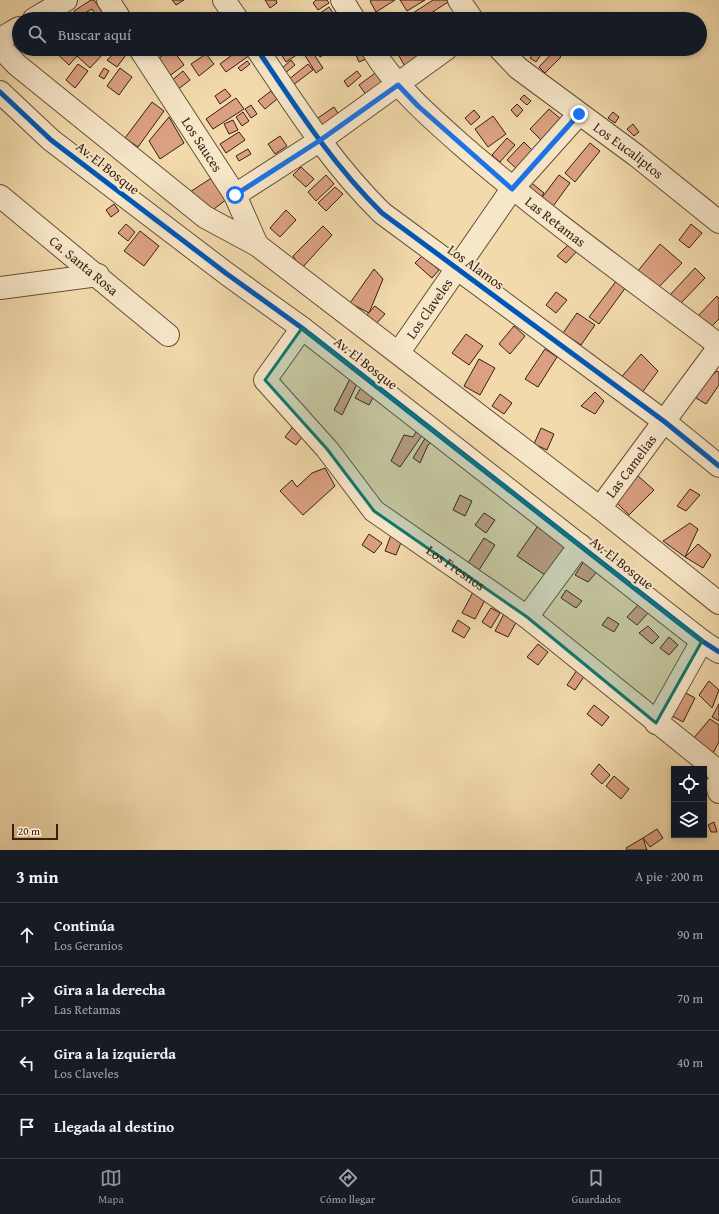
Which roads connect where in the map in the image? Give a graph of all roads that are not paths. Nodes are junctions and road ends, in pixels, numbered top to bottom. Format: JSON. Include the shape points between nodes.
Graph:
{"nodes":[{"id":1,"x":66,"y":0,"type":"edge"},
{"id":2,"x":108,"y":0,"type":"edge"},
{"id":3,"x":224,"y":0,"type":"edge"},
{"id":4,"x":342,"y":0,"type":"edge"},
{"id":5,"x":459,"y":0,"type":"edge"},
{"id":6,"x":46,"y":12,"type":"edge"},
{"id":7,"x":116,"y":12,"type":"edge"},
{"id":8,"x":232,"y":12,"type":"edge"},
{"id":9,"x":350,"y":12,"type":"edge"},
{"id":10,"x":467,"y":12,"type":"edge"},
{"id":11,"x":12,"y":32,"type":"edge"},
{"id":12,"x":0,"y":39,"type":"edge"},
{"id":13,"x":0,"y":47,"type":"edge"},
{"id":14,"x":145,"y":56,"type":"edge"},
{"id":15,"x":262,"y":56,"type":"edge"},
{"id":16,"x":377,"y":56,"type":"edge"},
{"id":17,"x":437,"y":56,"type":"edge"},
{"id":18,"x":507,"y":56,"type":"edge"},
{"id":19,"x":398,"y":85,"type":"junction"},
{"id":20,"x":0,"y":92,"type":"edge"},
{"id":21,"x":579,"y":114,"type":"junction"},
{"id":22,"x":319,"y":141,"type":"junction"},
{"id":23,"x":512,"y":189,"type":"junction"},
{"id":24,"x":235,"y":195,"type":"junction"},
{"id":25,"x":0,"y":196,"type":"edge"},
{"id":26,"x":719,"y":222,"type":"edge"},
{"id":27,"x":257,"y":245,"type":"junction"},
{"id":28,"x":458,"y":269,"type":"junction"},
{"id":29,"x":98,"y":275,"type":"junction"},
{"id":30,"x":0,"y":288,"type":"edge"},
{"id":31,"x":302,"y":328,"type":"junction"},
{"id":32,"x":168,"y":335,"type":"dead end"},
{"id":33,"x":719,"y":346,"type":"edge"},
{"id":34,"x":398,"y":352,"type":"junction"},
{"id":35,"x":665,"y":422,"type":"junction"},
{"id":36,"x":719,"y":466,"type":"edge"},
{"id":37,"x":600,"y":508,"type":"junction"},
{"id":38,"x":580,"y":546,"type":"junction"},
{"id":39,"x":719,"y":603,"type":"edge"},
{"id":40,"x":527,"y":617,"type":"junction"},
{"id":41,"x":710,"y":646,"type":"edge"},
{"id":42,"x":656,"y":723,"type":"junction"},
{"id":43,"x":719,"y":772,"type":"edge"},
{"id":44,"x":719,"y":783,"type":"edge"},
{"id":45,"x":719,"y":792,"type":"edge"}],
"edges":[{"from":1,"to":6,"type":"street"},
{"from":2,"to":7,"type":"street"},
{"from":3,"to":8,"type":"street"},
{"from":4,"to":9,"type":"street"},
{"from":5,"to":10,"type":"street"},
{"from":11,"to":12,"type":"street"},
{"from":13,"to":27,"type":"street","name":"Av. El Bosque","via":[[17,65],[205,217]]},
{"from":14,"to":24,"type":"street","name":"Los Sauces"},
{"from":15,"to":22,"type":"street","name":"Los Alamos"},
{"from":16,"to":19,"type":"street","name":"Las Retamas"},
{"from":17,"to":19,"type":"street"},
{"from":18,"to":21,"type":"street","name":"Los Eucaliptos","via":[[518,68]]},
{"from":19,"to":22,"type":"street"},
{"from":19,"to":23,"type":"street","name":"Las Retamas","via":[[418,106]]},
{"from":20,"to":31,"type":"street","name":"Av. El Bosque","via":[[51,140]]},
{"from":21,"to":23,"type":"street","name":"Los Claveles"},
{"from":21,"to":26,"type":"street","name":"Los Eucaliptos","via":[[638,156]]},
{"from":22,"to":24,"type":"street"},
{"from":22,"to":28,"type":"street","name":"Los Alamos","via":[[355,187],[382,213]]},
{"from":23,"to":28,"type":"street","name":"Los Claveles"},
{"from":23,"to":33,"type":"street","name":"Las Retamas"},
{"from":24,"to":27,"type":"street","name":"Los Sauces"},
{"from":25,"to":29,"type":"street","name":"Ca. Santa Rosa"},
{"from":27,"to":34,"type":"street","name":"Av. El Bosque"},
{"from":28,"to":34,"type":"street","name":"Los Claveles"},
{"from":28,"to":35,"type":"street","name":"Los Alamos"},
{"from":29,"to":30,"type":"street"},
{"from":29,"to":32,"type":"street","name":"Ca. Santa Rosa"},
{"from":31,"to":38,"type":"street","name":"Av. El Bosque"},
{"from":31,"to":40,"type":"street","name":"Los Fresnos","via":[[265,380],[327,449],[374,511]]},
{"from":33,"to":35,"type":"street","name":"Las Camelias"},
{"from":34,"to":37,"type":"street","name":"Av. El Bosque"},
{"from":35,"to":36,"type":"street","name":"Los Alamos"},
{"from":35,"to":37,"type":"street","name":"Las Camelias"},
{"from":37,"to":39,"type":"street","name":"Av. El Bosque"},
{"from":38,"to":40,"type":"street"},
{"from":38,"to":41,"type":"street","name":"Av. El Bosque"},
{"from":40,"to":42,"type":"street","name":"Los Fresnos"},
{"from":41,"to":42,"type":"street"},
{"from":42,"to":43,"type":"street","name":"Los Fresnos"},
{"from":44,"to":45,"type":"street"}]}
